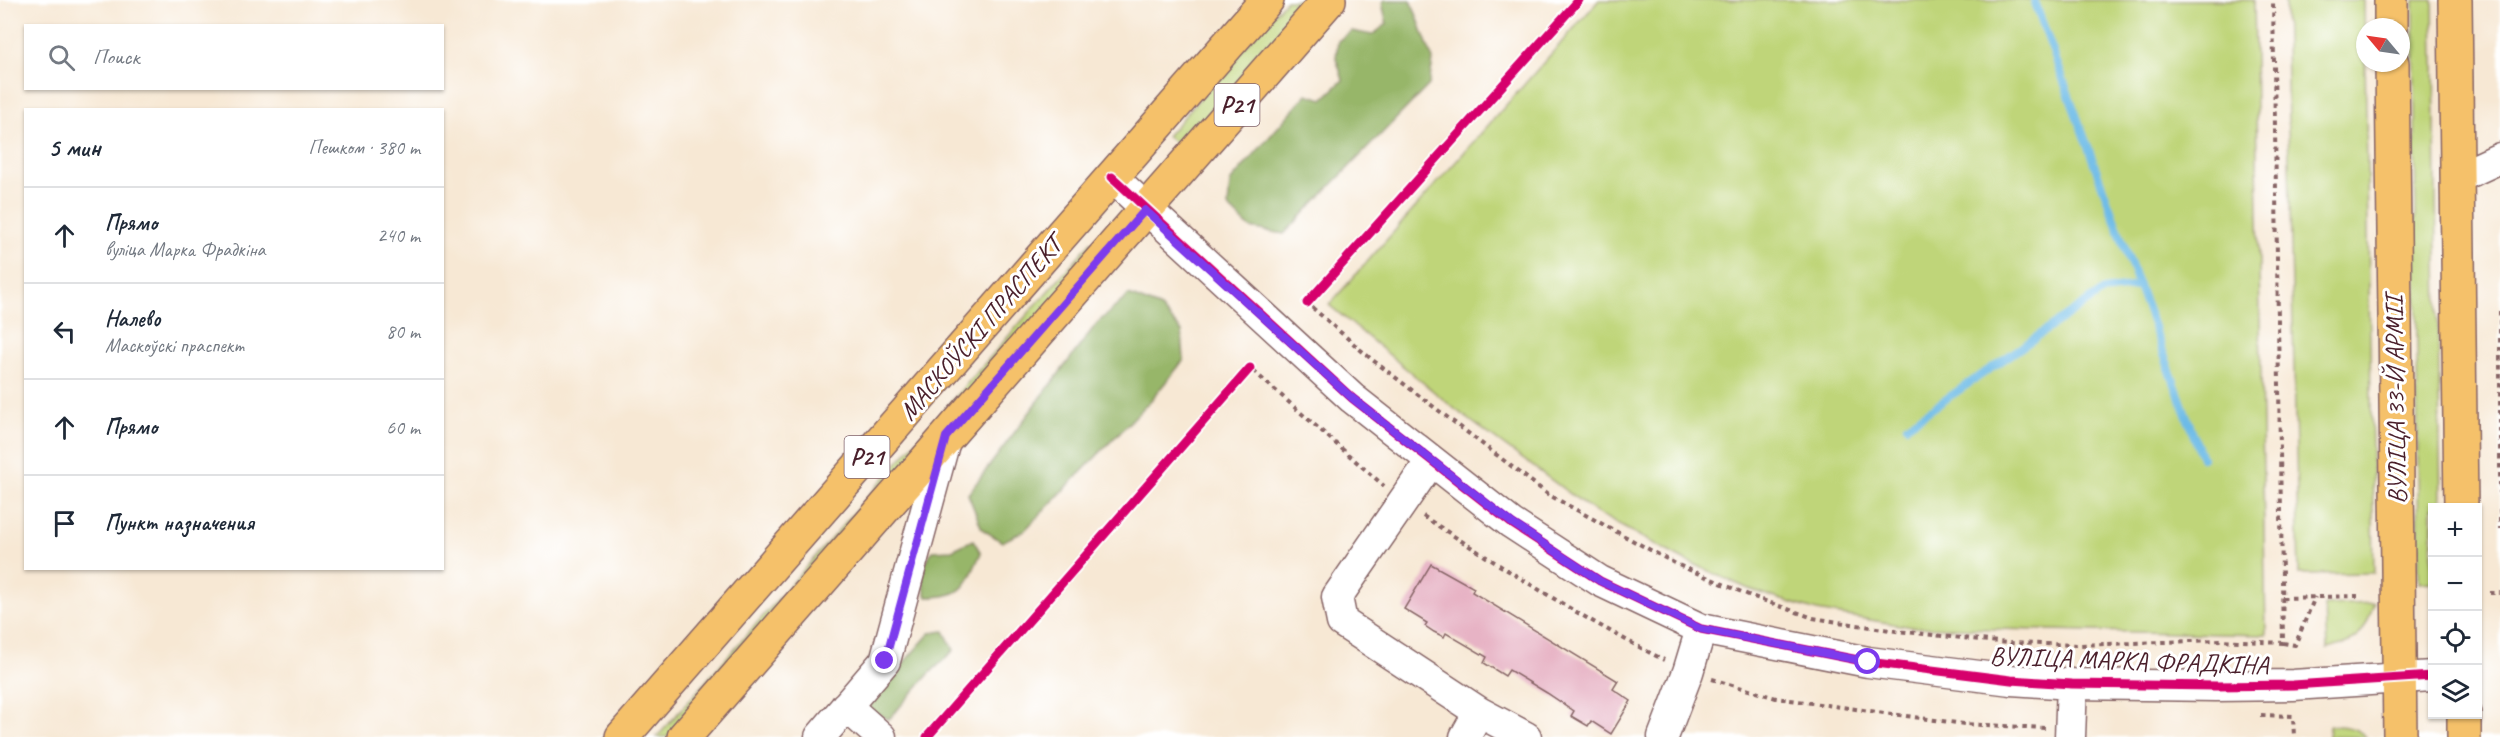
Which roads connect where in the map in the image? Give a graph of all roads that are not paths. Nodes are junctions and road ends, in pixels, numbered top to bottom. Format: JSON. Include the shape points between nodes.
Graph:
{"nodes":[{"id":1,"x":1267,"y":0,"type":"edge"},
{"id":2,"x":1329,"y":0,"type":"edge"},
{"id":3,"x":2391,"y":0,"type":"edge"},
{"id":4,"x":2455,"y":0,"type":"edge"},
{"id":5,"x":2391,"y":18,"type":"edge"},
{"id":6,"x":2392,"y":72,"type":"edge"},
{"id":7,"x":2500,"y":158,"type":"edge"},
{"id":8,"x":1112,"y":177,"type":"junction"},
{"id":9,"x":2457,"y":178,"type":"junction"},
{"id":10,"x":1145,"y":210,"type":"junction"},
{"id":11,"x":946,"y":437,"type":"junction"},
{"id":12,"x":1431,"y":461,"type":"junction"},
{"id":13,"x":2461,"y":503,"type":"edge"},
{"id":14,"x":1701,"y":629,"type":"junction"},
{"id":15,"x":2428,"y":676,"type":"edge"},
{"id":16,"x":2398,"y":679,"type":"junction"},
{"id":17,"x":2072,"y":684,"type":"junction"},
{"id":18,"x":846,"y":706,"type":"junction"},
{"id":19,"x":2464,"y":719,"type":"edge"},
{"id":20,"x":1472,"y":724,"type":"edge"},
{"id":21,"x":622,"y":737,"type":"edge"},
{"id":22,"x":684,"y":737,"type":"edge"},
{"id":23,"x":820,"y":737,"type":"edge"},
{"id":24,"x":881,"y":737,"type":"edge"},
{"id":25,"x":1526,"y":737,"type":"edge"},
{"id":26,"x":1663,"y":737,"type":"edge"},
{"id":27,"x":2070,"y":737,"type":"edge"},
{"id":28,"x":2400,"y":737,"type":"edge"},
{"id":29,"x":2464,"y":737,"type":"edge"}],
"edges":[{"from":1,"to":8,"type":"main road","name":"МАСКОЎСКІ ПРАСПЕКТ","number":"Р21"},
{"from":2,"to":10,"type":"main road","name":"МАСКОЎСКІ ПРАСПЕКТ","number":"Р21"},
{"from":3,"to":5,"type":"main road"},
{"from":4,"to":9,"type":"main road"},
{"from":6,"to":16,"type":"main road","name":"ВУЛІЦА 33-Й АРМІІ"},
{"from":7,"to":9,"type":"street"},
{"from":8,"to":10,"type":"street","name":"ВУЛІЦА МАРКА ФРАДКІНА"},
{"from":8,"to":21,"type":"main road","name":"МАСКОЎСКІ ПРАСПЕКТ","number":"Р21"},
{"from":9,"to":13,"type":"main road"},
{"from":10,"to":11,"type":"main road","name":"МАСКОЎСКІ ПРАСПЕКТ","number":"Р21"},
{"from":10,"to":12,"type":"street","name":"ВУЛІЦА МАРКА ФРАДКІНА","via":[[1352,398]]},
{"from":11,"to":18,"type":"street","via":[[885,661]]},
{"from":11,"to":22,"type":"main road","name":"МАСКОЎСКІ ПРАСПЕКТ","number":"Р21"},
{"from":12,"to":14,"type":"street","name":"ВУЛІЦА МАРКА ФРАДКІНА","via":[[1512,523],[1600,581]]},
{"from":12,"to":20,"type":"street","via":[[1337,597],[1342,622]]},
{"from":14,"to":17,"type":"street","name":"ВУЛІЦА МАРКА ФРАДКІНА","via":[[1868,662],[2011,681]]},
{"from":14,"to":26,"type":"street"},
{"from":15,"to":16,"type":"street","name":"ВУЛІЦА МАРКА ФРАДКІНА"},
{"from":16,"to":17,"type":"street","name":"ВУЛІЦА МАРКА ФРАДКІНА","via":[[2293,685]]},
{"from":16,"to":28,"type":"main road","name":"ВУЛІЦА 33-Й АРМІІ"},
{"from":17,"to":27,"type":"street"},
{"from":18,"to":23,"type":"street"},
{"from":18,"to":24,"type":"street"},
{"from":19,"to":29,"type":"main road"},
{"from":20,"to":25,"type":"street"}]}
